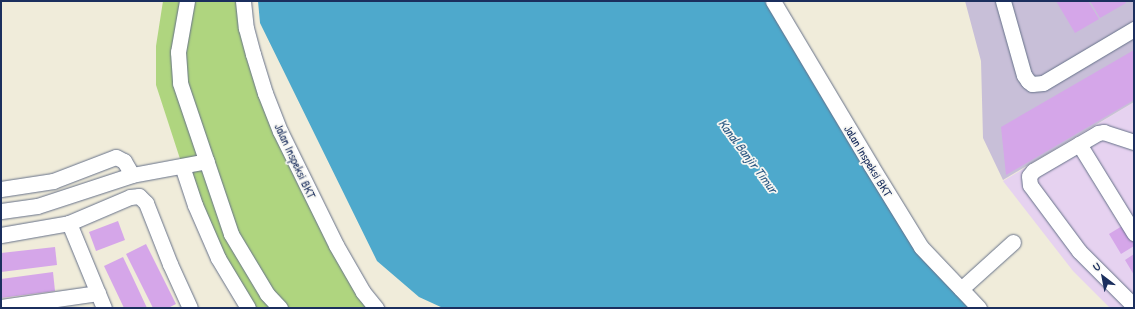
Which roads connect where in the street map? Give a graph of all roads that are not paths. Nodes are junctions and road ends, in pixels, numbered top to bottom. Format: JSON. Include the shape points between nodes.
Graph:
{"nodes":[{"id":1,"x":187,"y":1,"type":"edge"},
{"id":2,"x":243,"y":1,"type":"edge"},
{"id":3,"x":773,"y":1,"type":"edge"},
{"id":4,"x":1003,"y":1,"type":"edge"},
{"id":5,"x":1134,"y":29,"type":"edge"},
{"id":6,"x":1134,"y":142,"type":"edge"},
{"id":7,"x":1079,"y":144,"type":"junction"},
{"id":8,"x":207,"y":162,"type":"junction"},
{"id":9,"x":182,"y":166,"type":"junction"},
{"id":10,"x":132,"y":175,"type":"junction"},
{"id":11,"x":1,"y":190,"type":"edge"},
{"id":12,"x":1,"y":211,"type":"edge"},
{"id":13,"x":69,"y":223,"type":"junction"},
{"id":14,"x":1134,"y":233,"type":"edge"},
{"id":15,"x":1,"y":235,"type":"edge"},
{"id":16,"x":1013,"y":242,"type":"dead end"},
{"id":17,"x":961,"y":289,"type":"junction"},
{"id":18,"x":98,"y":293,"type":"junction"},
{"id":19,"x":1134,"y":306,"type":"edge"},
{"id":20,"x":1,"y":307,"type":"edge"},
{"id":21,"x":104,"y":308,"type":"edge"},
{"id":22,"x":190,"y":308,"type":"edge"},
{"id":23,"x":248,"y":308,"type":"edge"},
{"id":24,"x":280,"y":308,"type":"edge"},
{"id":25,"x":376,"y":308,"type":"edge"},
{"id":26,"x":979,"y":308,"type":"edge"}],
"edges":[{"from":1,"to":8,"type":"street","via":[[178,52],[180,82]]},
{"from":2,"to":25,"type":"street","name":"Jalan Inspeksi BKT","via":[[246,28],[253,54],[280,131],[336,245],[363,292]]},
{"from":3,"to":17,"type":"street","name":"Jalan Inspeksi BKT","via":[[917,240]]},
{"from":4,"to":5,"type":"street","via":[[1024,75],[1032,84],[1043,83]]},
{"from":6,"to":7,"type":"street","via":[[1104,132]]},
{"from":7,"to":14,"type":"street"},
{"from":7,"to":19,"type":"street","via":[[1033,171],[1029,176],[1030,185],[1079,251]]},
{"from":8,"to":9,"type":"street"},
{"from":8,"to":24,"type":"street","via":[[231,234],[267,294]]},
{"from":9,"to":10,"type":"street"},
{"from":9,"to":23,"type":"street","via":[[195,205],[218,258]]},
{"from":10,"to":11,"type":"street","via":[[124,161],[116,157],[53,181]]},
{"from":10,"to":12,"type":"street","via":[[37,206]]},
{"from":13,"to":15,"type":"street"},
{"from":13,"to":18,"type":"street"},
{"from":13,"to":22,"type":"street","via":[[130,197],[139,196],[146,203]]},
{"from":16,"to":17,"type":"street"},
{"from":17,"to":26,"type":"street","name":"Jalan Inspeksi BKT"},
{"from":18,"to":20,"type":"street"},
{"from":18,"to":21,"type":"street"}]}
